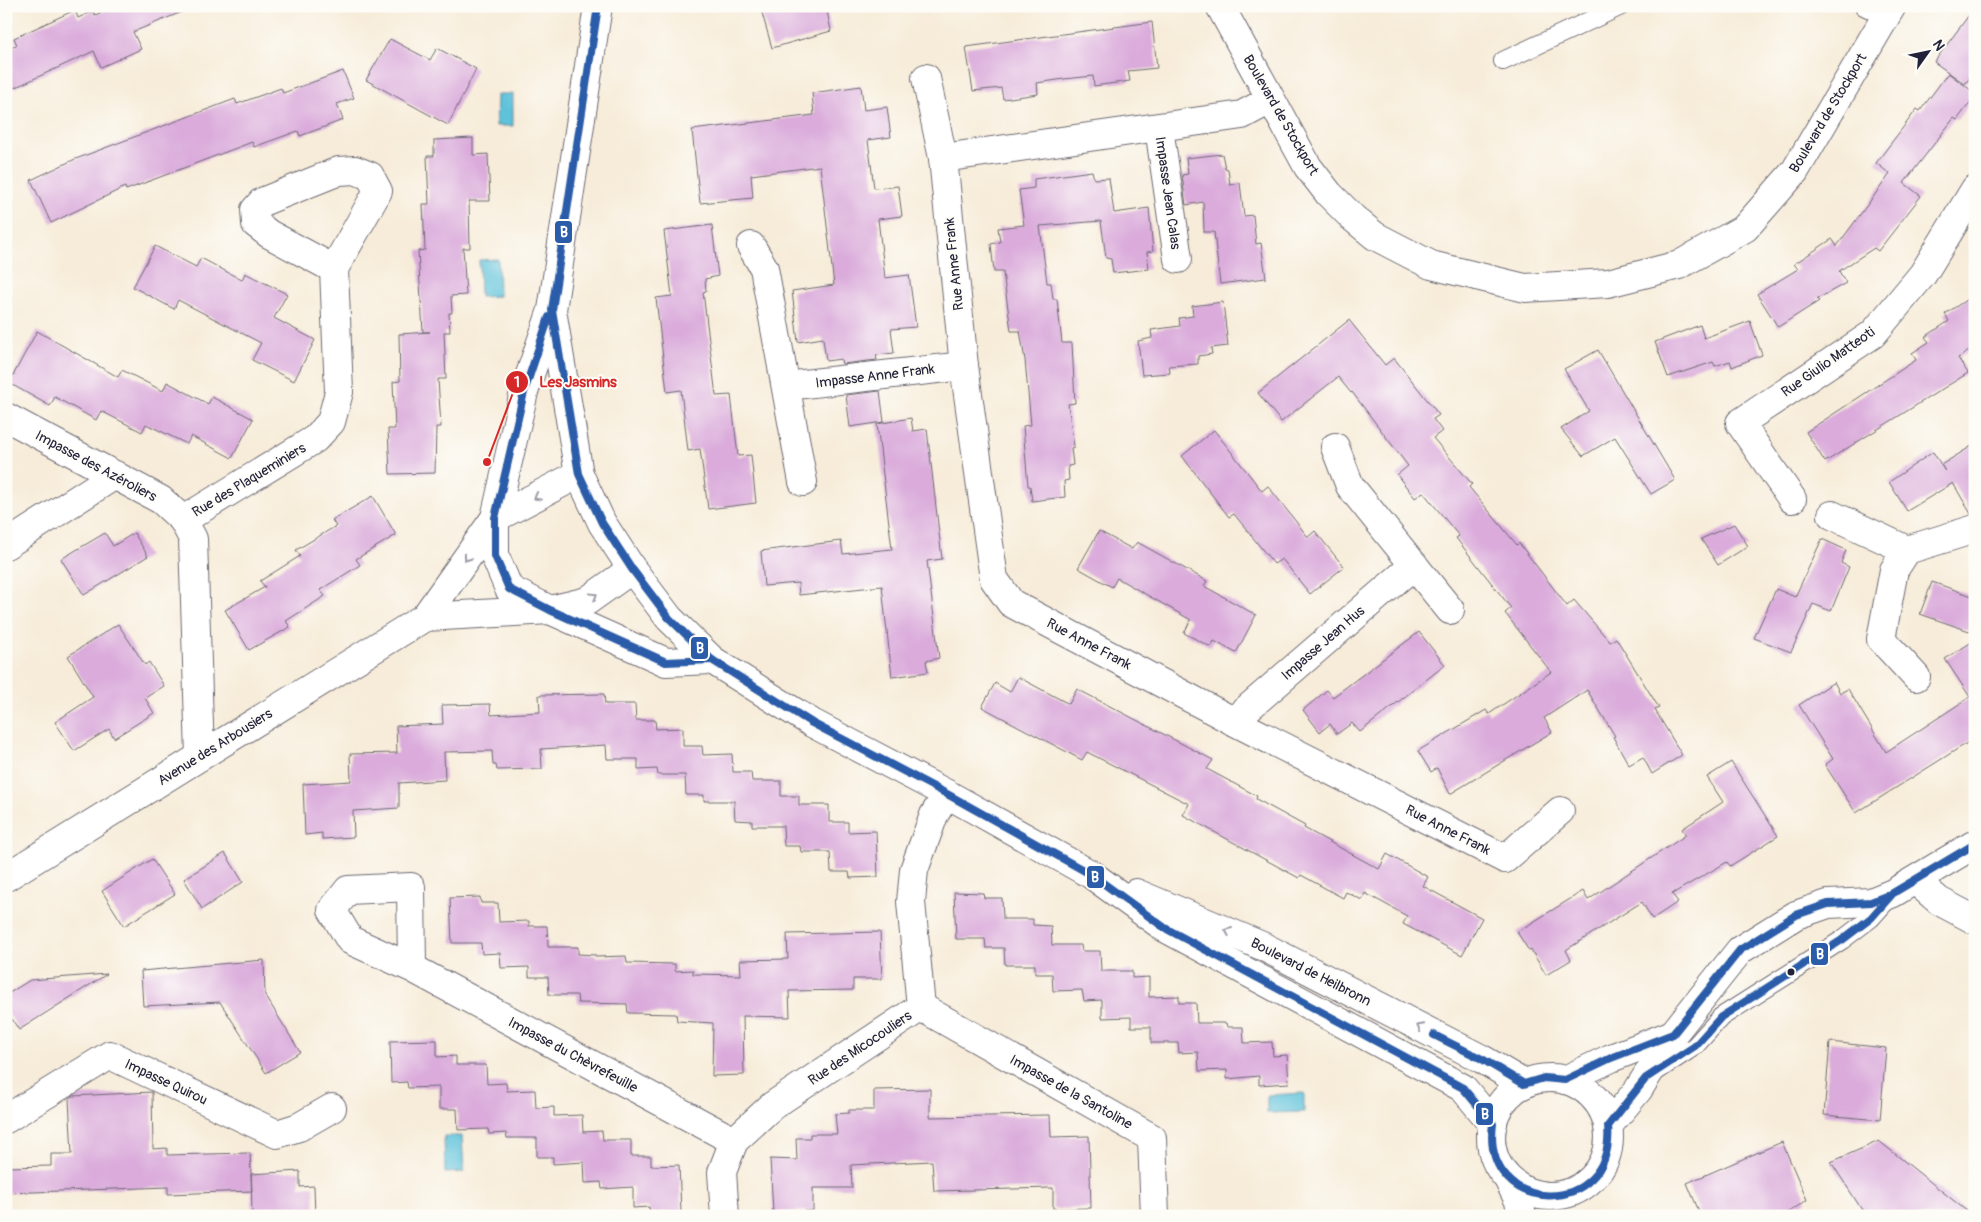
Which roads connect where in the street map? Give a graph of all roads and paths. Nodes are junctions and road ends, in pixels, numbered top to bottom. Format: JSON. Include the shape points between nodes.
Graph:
{"nodes":[{"id":1,"x":598,"y":6,"type":"edge"},
{"id":2,"x":1220,"y":6,"type":"edge"},
{"id":3,"x":1621,"y":6,"type":"edge"},
{"id":4,"x":1880,"y":10,"type":"edge"},
{"id":5,"x":1502,"y":61,"type":"dead end"},
{"id":6,"x":926,"y":78,"type":"dead end"},
{"id":7,"x":1270,"y":100,"type":"junction"},
{"id":8,"x":1159,"y":128,"type":"junction"},
{"id":9,"x":943,"y":158,"type":"junction"},
{"id":10,"x":1975,"y":189,"type":"edge"},
{"id":11,"x":751,"y":246,"type":"dead end"},
{"id":12,"x":1178,"y":259,"type":"dead end"},
{"id":13,"x":334,"y":269,"type":"dead end"},
{"id":14,"x":552,"y":310,"type":"junction"},
{"id":15,"x":964,"y":366,"type":"junction"},
{"id":16,"x":786,"y":386,"type":"junction"},
{"id":17,"x":6,"y":417,"type":"edge"},
{"id":18,"x":1335,"y":447,"type":"dead end"},
{"id":19,"x":579,"y":474,"type":"junction"},
{"id":20,"x":115,"y":475,"type":"junction"},
{"id":21,"x":803,"y":482,"type":"dead end"},
{"id":22,"x":1792,"y":498,"type":"dead end"},
{"id":23,"x":1832,"y":515,"type":"dead end"},
{"id":24,"x":495,"y":518,"type":"junction"},
{"id":25,"x":183,"y":520,"type":"junction"},
{"id":26,"x":1975,"y":529,"type":"edge"},
{"id":27,"x":6,"y":545,"type":"edge"},
{"id":28,"x":1907,"y":550,"type":"junction"},
{"id":29,"x":1414,"y":565,"type":"junction"},
{"id":30,"x":632,"y":569,"type":"junction"},
{"id":31,"x":550,"y":610,"type":"junction"},
{"id":32,"x":1450,"y":610,"type":"dead end"},
{"id":33,"x":425,"y":617,"type":"junction"},
{"id":34,"x":712,"y":660,"type":"junction"},
{"id":35,"x":1916,"y":677,"type":"dead end"},
{"id":36,"x":1233,"y":721,"type":"junction"},
{"id":37,"x":200,"y":756,"type":"junction"},
{"id":38,"x":947,"y":794,"type":"junction"},
{"id":39,"x":1560,"y":810,"type":"dead end"},
{"id":40,"x":1975,"y":844,"type":"edge"},
{"id":41,"x":1092,"y":875,"type":"junction"},
{"id":42,"x":6,"y":877,"type":"edge"},
{"id":43,"x":1904,"y":887,"type":"junction"},
{"id":44,"x":1975,"y":920,"type":"edge"},
{"id":45,"x":412,"y":968,"type":"dead end"},
{"id":46,"x":921,"y":1007,"type":"junction"},
{"id":47,"x":1673,"y":1034,"type":"junction"},
{"id":48,"x":1646,"y":1078,"type":"junction"},
{"id":49,"x":1565,"y":1080,"type":"junction"},
{"id":50,"x":1524,"y":1084,"type":"junction"},
{"id":51,"x":332,"y":1108,"type":"dead end"},
{"id":52,"x":6,"y":1119,"type":"edge"},
{"id":53,"x":1492,"y":1124,"type":"junction"},
{"id":54,"x":1608,"y":1126,"type":"junction"},
{"id":55,"x":734,"y":1141,"type":"junction"},
{"id":56,"x":1508,"y":1180,"type":"junction"},
{"id":57,"x":1579,"y":1189,"type":"junction"},
{"id":58,"x":725,"y":1216,"type":"edge"},
{"id":59,"x":1155,"y":1216,"type":"edge"},
{"id":60,"x":1522,"y":1216,"type":"edge"},
{"id":61,"x":1564,"y":1216,"type":"edge"}],
"edges":[{"from":1,"to":14,"type":"street","name":"Boulevard de Heilbronn"},
{"from":2,"to":7,"type":"street","name":"Boulevard de Stockport"},
{"from":3,"to":5,"type":"lane"},
{"from":4,"to":7,"type":"street","name":"Boulevard de Stockport","via":[[1795,171],[1744,228],[1679,265],[1608,283],[1525,288],[1431,264],[1375,236],[1329,194],[1308,167]]},
{"from":6,"to":9,"type":"street","name":"Rue Anne Frank"},
{"from":7,"to":8,"type":"street","via":[[1242,115]]},
{"from":8,"to":9,"type":"street"},
{"from":8,"to":12,"type":"street","name":"Impasse Jean Calas"},
{"from":9,"to":15,"type":"street","name":"Rue Anne Frank"},
{"from":10,"to":22,"type":"street","name":"Rue Giulio Matteoti","via":[[1923,274],[1873,334],[1740,423]]},
{"from":11,"to":16,"type":"street","via":[[764,268]]},
{"from":13,"to":25,"type":"street","name":"Rue des Plaqueminiers","via":[[339,392],[331,422],[315,439]]},
{"from":14,"to":19,"type":"street","name":"Boulevard de Heilbronn"},
{"from":14,"to":24,"type":"street","name":"Avenue des Arbousiers","via":[[524,392]]},
{"from":15,"to":16,"type":"street","name":"Impasse Anne Frank"},
{"from":15,"to":36,"type":"street","name":"Rue Anne Frank","via":[[994,580],[1011,603]]},
{"from":16,"to":21,"type":"street"},
{"from":17,"to":20,"type":"street","name":"Impasse des Azéroliers"},
{"from":18,"to":29,"type":"street","via":[[1350,486]]},
{"from":19,"to":24,"type":"street","name":"Avenue des Arbousiers","one_way":true},
{"from":19,"to":30,"type":"street","name":"Boulevard de Heilbronn","via":[[602,523]]},
{"from":20,"to":25,"type":"street","name":"Impasse des Azéroliers","via":[[161,500]]},
{"from":20,"to":27,"type":"street"},
{"from":23,"to":28,"type":"street"},
{"from":24,"to":31,"type":"street","name":"Avenue des Arbousiers","via":[[495,556],[509,589]]},
{"from":24,"to":33,"type":"street","name":"Avenue des Arbousiers","one_way":true},
{"from":25,"to":37,"type":"street","name":"Rue des Plaqueminiers","via":[[193,539]]},
{"from":26,"to":28,"type":"street"},
{"from":28,"to":35,"type":"street","via":[[1894,570],[1881,640]]},
{"from":29,"to":32,"type":"street"},
{"from":29,"to":36,"type":"street","name":"Impasse Jean Hus"},
{"from":31,"to":30,"type":"street","name":"Avenue des Arbousiers","one_way":true,"via":[[587,601]]},
{"from":30,"to":34,"type":"street","name":"Boulevard de Heilbronn","via":[[669,618]]},
{"from":31,"to":33,"type":"street","name":"Avenue des Arbousiers"},
{"from":31,"to":34,"type":"street","name":"Avenue des Arbousiers","via":[[666,662]]},
{"from":33,"to":37,"type":"street","name":"Avenue des Arbousiers"},
{"from":34,"to":38,"type":"street","name":"Boulevard de Heilbronn","via":[[812,723]]},
{"from":36,"to":39,"type":"street","name":"Rue Anne Frank","via":[[1505,859]]},
{"from":37,"to":42,"type":"street","name":"Avenue des Arbousiers"},
{"from":38,"to":41,"type":"street","name":"Boulevard de Heilbronn"},
{"from":38,"to":46,"type":"street","name":"Rue des Micocouliers","via":[[934,816],[914,870],[911,902]]},
{"from":40,"to":43,"type":"street"},
{"from":50,"to":41,"type":"street","name":"Boulevard de Heilbronn","one_way":true,"via":[[1482,1059],[1262,946]]},
{"from":41,"to":53,"type":"street","name":"Boulevard de Heilbronn","via":[[1165,928],[1463,1088]]},
{"from":43,"to":44,"type":"street"},
{"from":43,"to":47,"type":"street","via":[[1871,902],[1828,904],[1796,915],[1740,950]]},
{"from":43,"to":48,"type":"lane","via":[[1842,940],[1722,1017],[1695,1046]]},
{"from":45,"to":55,"type":"street","name":"Impasse du Chèvrefeuille"},
{"from":46,"to":55,"type":"street","name":"Rue des Micocouliers","via":[[772,1106]]},
{"from":46,"to":59,"type":"street","name":"Impasse de la Santoline","via":[[1152,1138]]},
{"from":47,"to":48,"type":"street"},
{"from":47,"to":49,"type":"street"},
{"from":48,"to":54,"type":"street"},
{"from":49,"to":50,"type":"street","via":[[1544,1078]]},
{"from":49,"to":54,"type":"street","via":[[1580,1086],[1593,1097],[1603,1110]]},
{"from":50,"to":53,"type":"street","via":[[1504,1100]]},
{"from":51,"to":52,"type":"street","name":"Impasse Quirou","via":[[299,1127],[277,1134],[110,1056]]},
{"from":53,"to":56,"type":"street","via":[[1493,1154]]},
{"from":54,"to":57,"type":"street","via":[[1604,1162]]},
{"from":55,"to":58,"type":"street","name":"Rue des Micocouliers","via":[[722,1172]]},
{"from":56,"to":57,"type":"street","via":[[1543,1196]]},
{"from":56,"to":60,"type":"street","via":[[1519,1201]]},
{"from":57,"to":61,"type":"street"}]}
